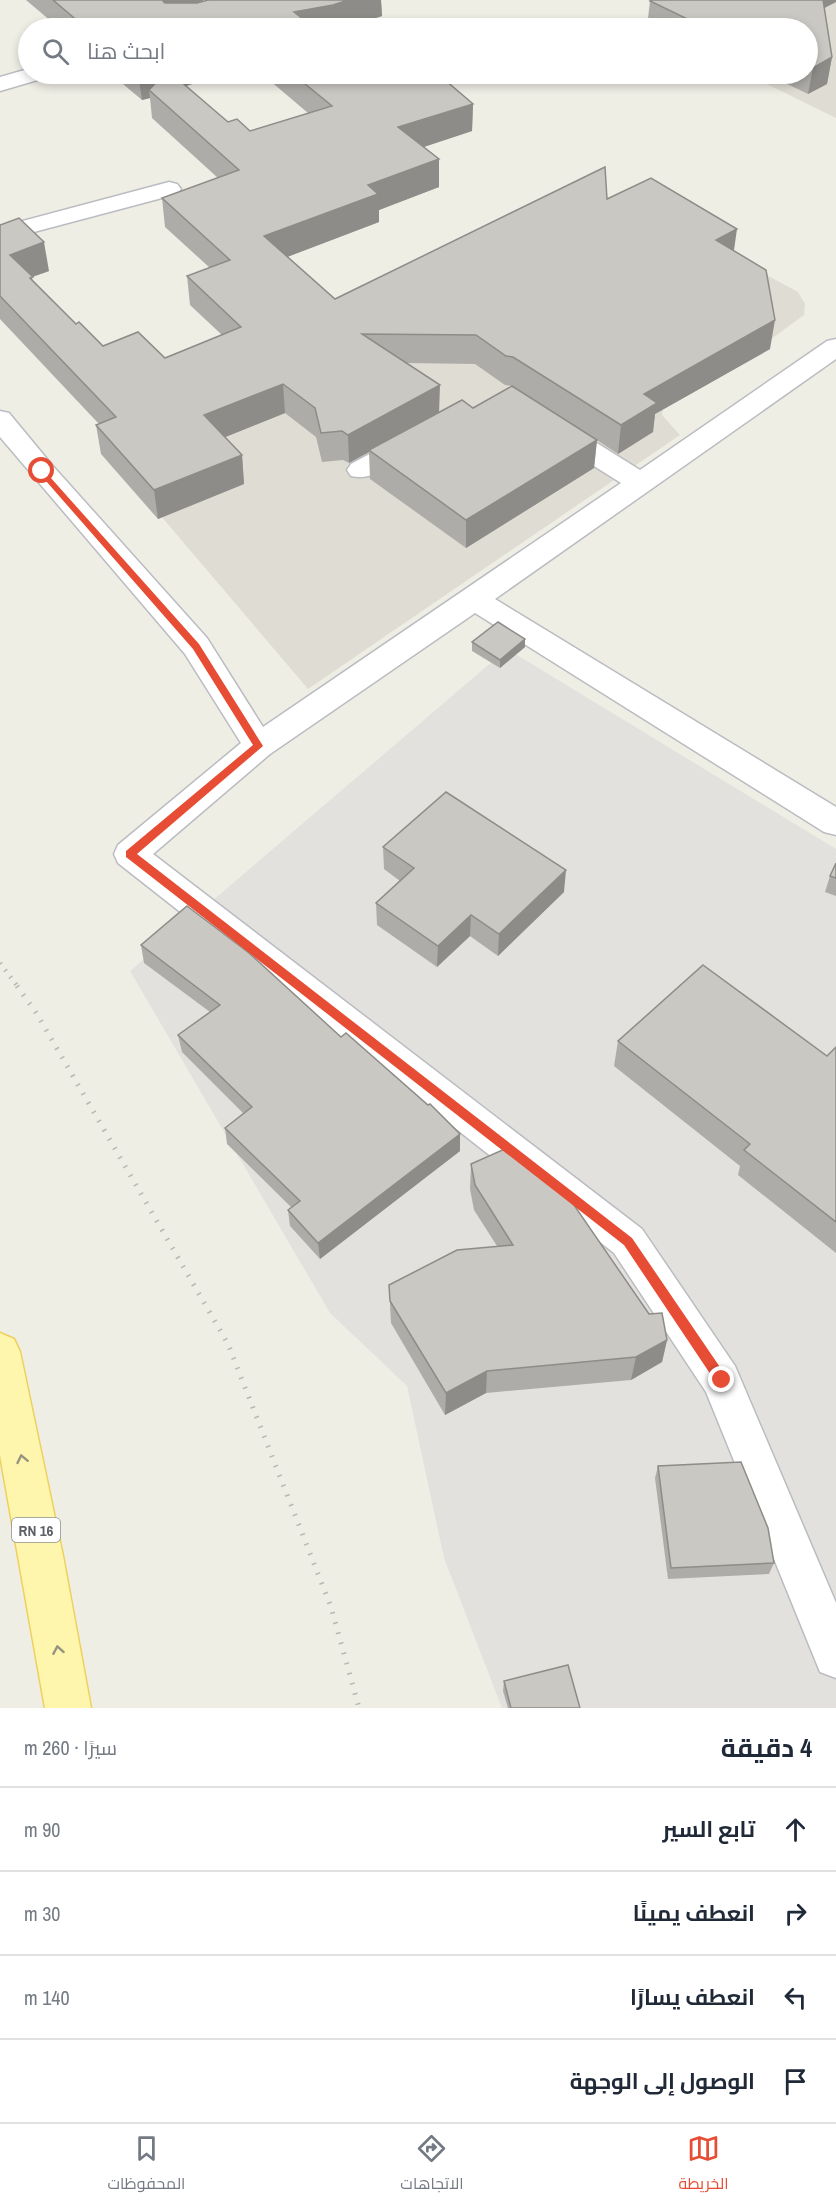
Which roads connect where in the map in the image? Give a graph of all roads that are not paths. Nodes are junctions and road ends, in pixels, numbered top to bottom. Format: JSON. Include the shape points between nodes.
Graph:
{"nodes":[{"id":1,"x":18,"y":79,"type":"edge"},
{"id":2,"x":0,"y":84,"type":"edge"},
{"id":3,"x":169,"y":189,"type":"dead end"},
{"id":4,"x":0,"y":234,"type":"edge"},
{"id":5,"x":836,"y":347,"type":"edge"},
{"id":6,"x":539,"y":418,"type":"edge"},
{"id":7,"x":0,"y":419,"type":"edge"},
{"id":8,"x":431,"y":432,"type":"edge"},
{"id":9,"x":361,"y":470,"type":"dead end"},
{"id":10,"x":640,"y":483,"type":"junction"},
{"id":11,"x":474,"y":599,"type":"junction"},
{"id":12,"x":259,"y":746,"type":"junction"},
{"id":13,"x":836,"y":823,"type":"edge"},
{"id":14,"x":0,"y":1352,"type":"edge"},
{"id":15,"x":836,"y":1656,"type":"edge"},
{"id":16,"x":68,"y":1708,"type":"edge"}],
"edges":[{"from":1,"to":2,"type":"street"},
{"from":3,"to":4,"type":"street"},
{"from":5,"to":10,"type":"street"},
{"from":6,"to":10,"type":"street"},
{"from":7,"to":12,"type":"street","via":[[196,646]]},
{"from":8,"to":9,"type":"street"},
{"from":10,"to":11,"type":"street"},
{"from":11,"to":12,"type":"street"},
{"from":11,"to":13,"type":"street"},
{"from":12,"to":15,"type":"street","via":[[130,854],[628,1241],[722,1380]]},
{"from":16,"to":14,"type":"main road","number":"RN 16","one_way":true}]}
